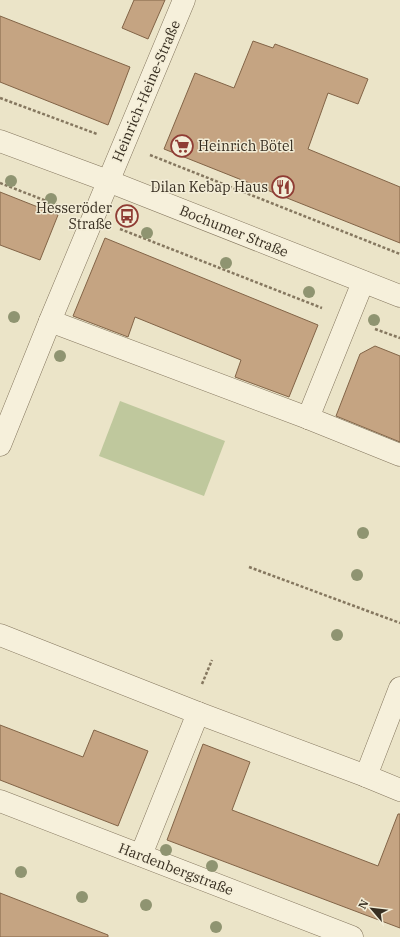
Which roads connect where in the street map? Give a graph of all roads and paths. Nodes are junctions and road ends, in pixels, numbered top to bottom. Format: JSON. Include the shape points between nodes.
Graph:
{"nodes":[{"id":1,"x":184,"y":0,"type":"edge"},
{"id":2,"x":0,"y":98,"type":"edge"},
{"id":3,"x":0,"y":141,"type":"edge"},
{"id":4,"x":124,"y":144,"type":"junction"},
{"id":5,"x":108,"y":181,"type":"junction"},
{"id":6,"x":0,"y":183,"type":"edge"},
{"id":7,"x":93,"y":219,"type":"junction"},
{"id":8,"x":400,"y":254,"type":"edge"},
{"id":9,"x":363,"y":282,"type":"junction"},
{"id":10,"x":400,"y":296,"type":"edge"},
{"id":11,"x":349,"y":318,"type":"junction"},
{"id":12,"x":50,"y":321,"type":"junction"},
{"id":13,"x":400,"y":338,"type":"edge"},
{"id":14,"x":308,"y":418,"type":"junction"},
{"id":15,"x":0,"y":445,"type":"edge"},
{"id":16,"x":400,"y":455,"type":"edge"},
{"id":17,"x":249,"y":567,"type":"dead end"},
{"id":18,"x":400,"y":623,"type":"edge"},
{"id":19,"x":0,"y":635,"type":"edge"},
{"id":20,"x":400,"y":688,"type":"edge"},
{"id":21,"x":198,"y":713,"type":"junction"},
{"id":22,"x":366,"y":776,"type":"junction"},
{"id":23,"x":400,"y":790,"type":"edge"},
{"id":24,"x":0,"y":801,"type":"edge"},
{"id":25,"x":141,"y":855,"type":"junction"},
{"id":26,"x":352,"y":937,"type":"edge"}],
"edges":[{"from":1,"to":4,"type":"street","name":"Heinrich-Heine-Straße"},
{"from":2,"to":4,"type":"path"},
{"from":3,"to":5,"type":"street","name":"Bochumer Straße"},
{"from":4,"to":5,"type":"street","name":"Heinrich-Heine-Straße"},
{"from":4,"to":8,"type":"path"},
{"from":5,"to":7,"type":"street","name":"Heinrich-Heine-Straße"},
{"from":5,"to":9,"type":"street","name":"Bochumer Straße"},
{"from":6,"to":7,"type":"path"},
{"from":7,"to":11,"type":"path"},
{"from":7,"to":12,"type":"street","name":"Heinrich-Heine-Straße"},
{"from":9,"to":10,"type":"street","name":"Bochumer Straße"},
{"from":9,"to":11,"type":"street"},
{"from":11,"to":13,"type":"path"},
{"from":11,"to":14,"type":"street"},
{"from":12,"to":14,"type":"street"},
{"from":12,"to":15,"type":"street","name":"Heinrich-Heine-Straße"},
{"from":14,"to":16,"type":"street"},
{"from":17,"to":18,"type":"path"},
{"from":19,"to":21,"type":"street"},
{"from":20,"to":22,"type":"street"},
{"from":21,"to":22,"type":"street"},
{"from":21,"to":25,"type":"street"},
{"from":22,"to":23,"type":"street"},
{"from":24,"to":25,"type":"street","name":"Hardenbergstraße"},
{"from":25,"to":26,"type":"street","name":"Hardenbergstraße"}]}
